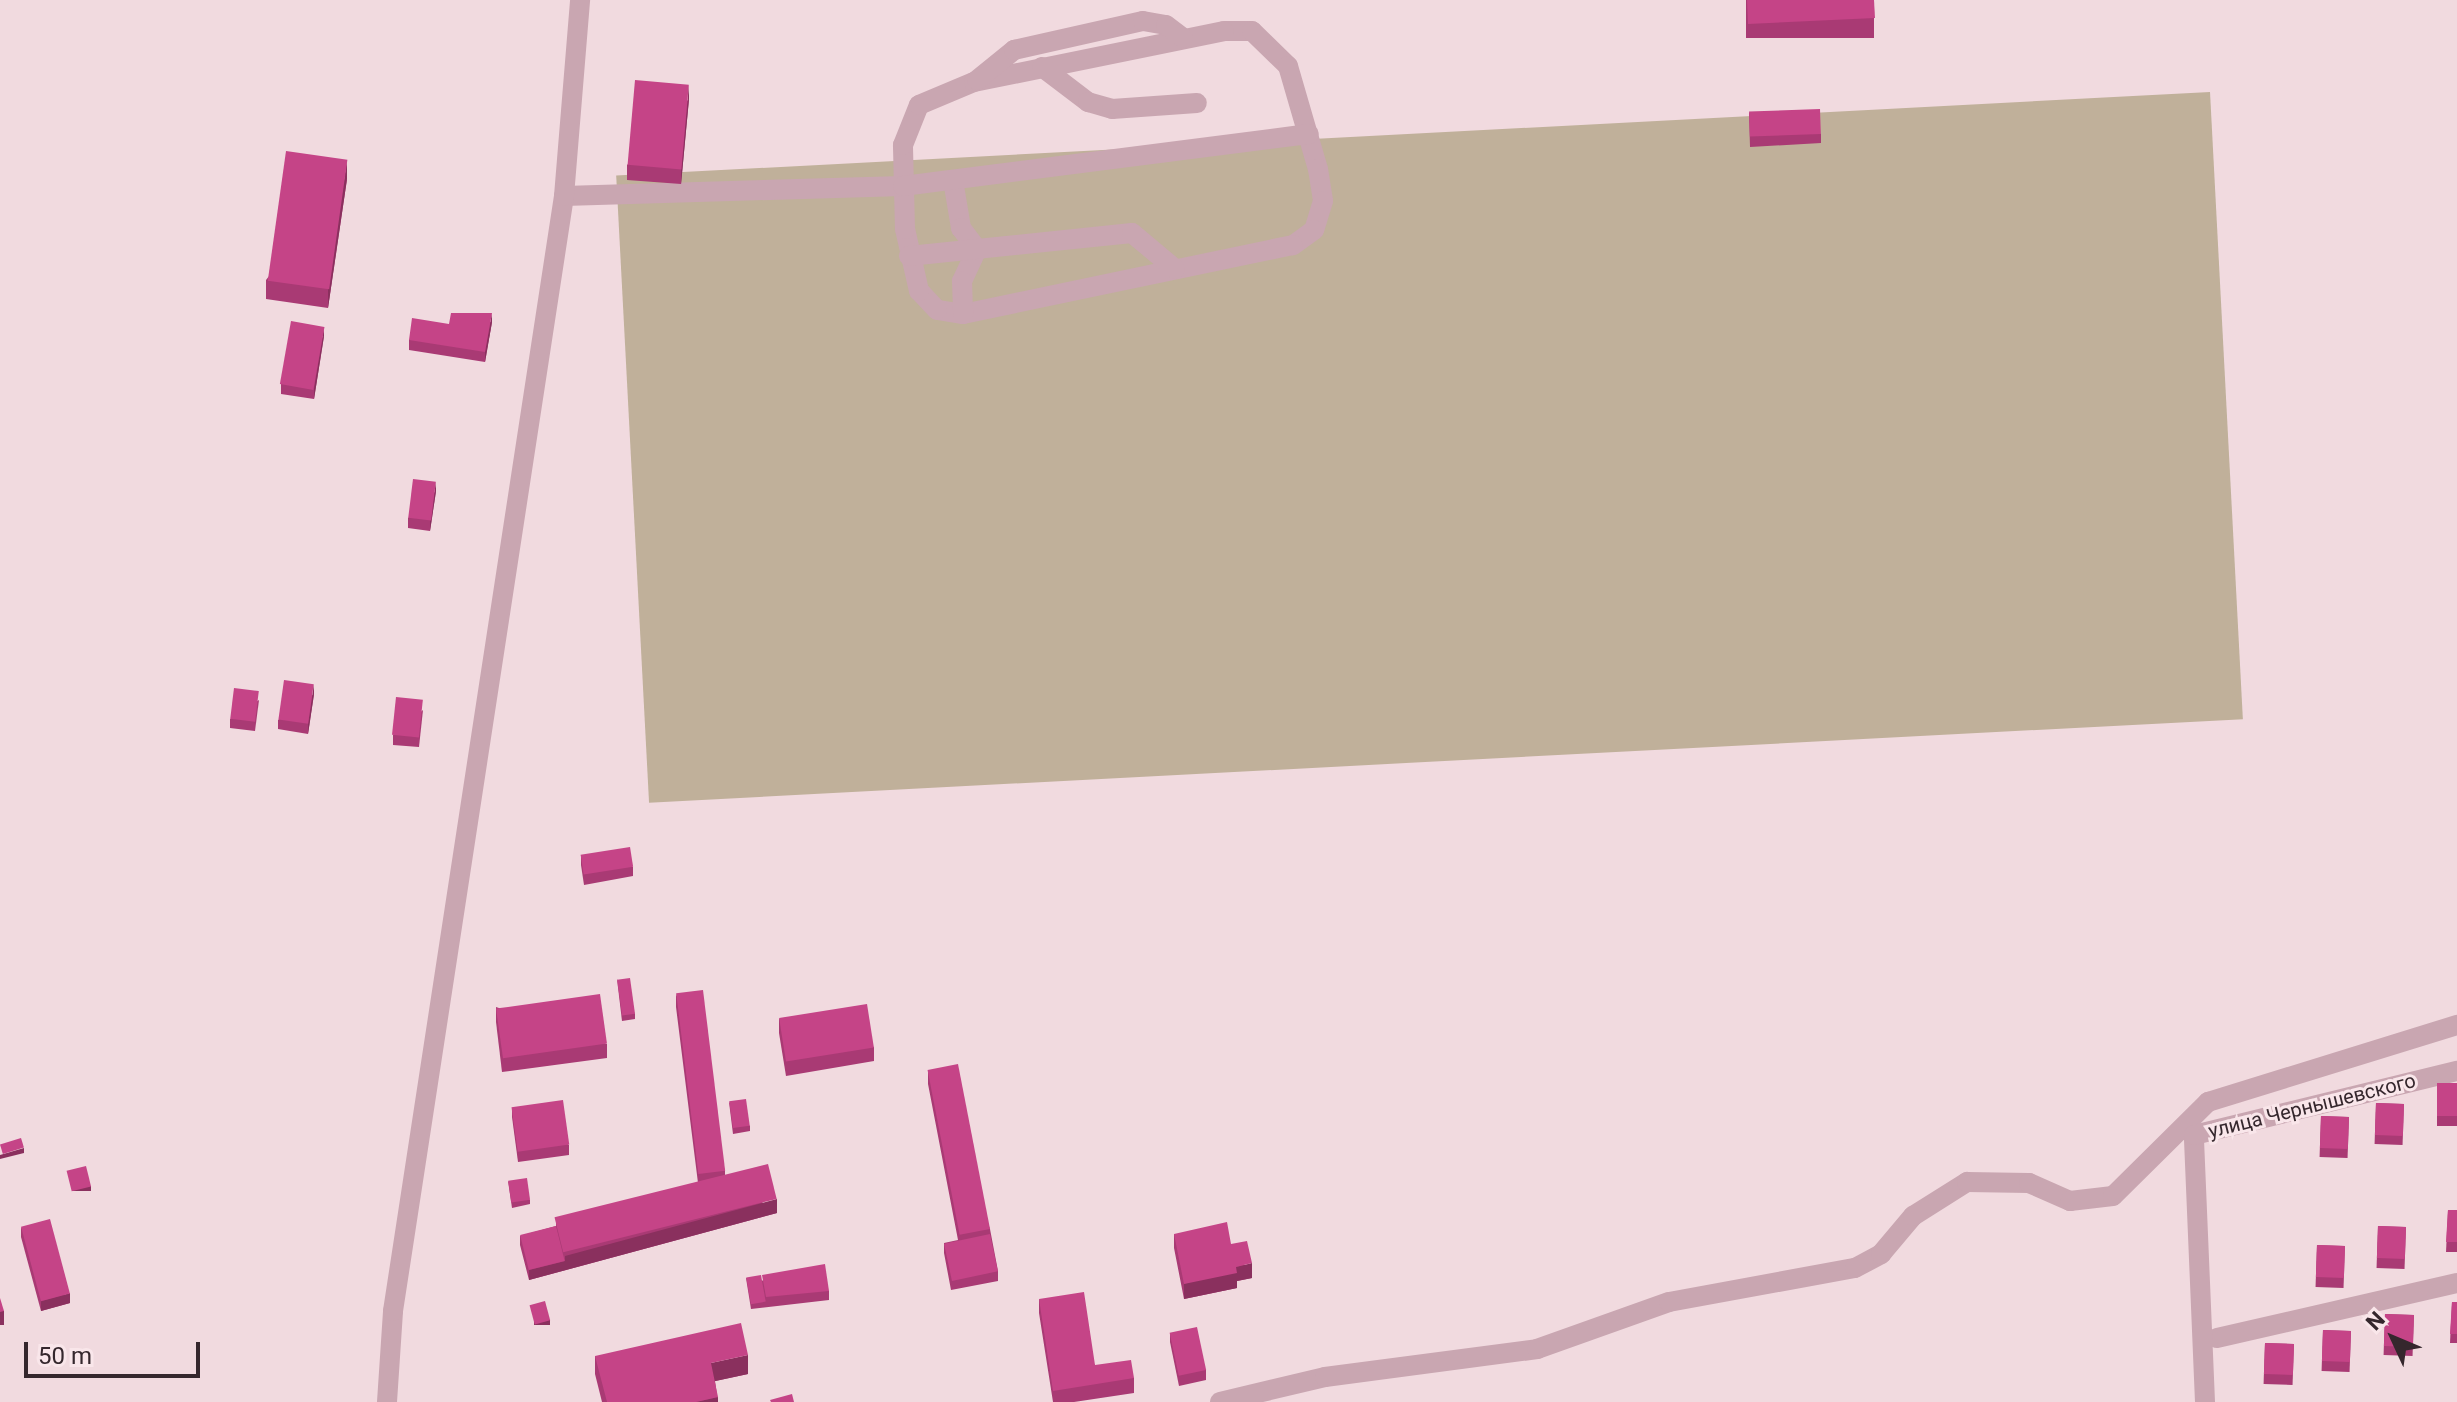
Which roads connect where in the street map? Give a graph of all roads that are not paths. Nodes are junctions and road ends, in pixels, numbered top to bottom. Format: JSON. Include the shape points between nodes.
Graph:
{"nodes":[{"id":1,"x":580,"y":0,"type":"edge"},
{"id":2,"x":1183,"y":38,"type":"junction"},
{"id":3,"x":1042,"y":67,"type":"junction"},
{"id":4,"x":974,"y":82,"type":"junction"},
{"id":5,"x":1197,"y":103,"type":"dead end"},
{"id":6,"x":1309,"y":134,"type":"junction"},
{"id":7,"x":953,"y":180,"type":"junction"},
{"id":8,"x":903,"y":186,"type":"junction"},
{"id":9,"x":564,"y":196,"type":"junction"},
{"id":10,"x":977,"y":249,"type":"junction"},
{"id":11,"x":909,"y":256,"type":"junction"},
{"id":12,"x":1175,"y":269,"type":"junction"},
{"id":13,"x":963,"y":314,"type":"junction"},
{"id":14,"x":2457,"y":1025,"type":"edge"},
{"id":15,"x":2457,"y":1071,"type":"edge"},
{"id":16,"x":2457,"y":1283,"type":"edge"},
{"id":17,"x":2217,"y":1338,"type":"dead end"},
{"id":18,"x":387,"y":1402,"type":"edge"},
{"id":19,"x":1220,"y":1402,"type":"edge"},
{"id":20,"x":2205,"y":1402,"type":"edge"}],
"edges":[{"from":1,"to":9,"type":"street"},
{"from":2,"to":3,"type":"street"},
{"from":2,"to":4,"type":"street","via":[[1166,25],[1143,21],[1014,50]]},
{"from":2,"to":6,"type":"street","via":[[1252,31],[1272,46],[1288,66]]},
{"from":3,"to":4,"type":"street"},
{"from":3,"to":5,"type":"street","via":[[1088,102],[1112,109]]},
{"from":4,"to":8,"type":"street","via":[[919,105],[906,125]]},
{"from":6,"to":7,"type":"street"},
{"from":6,"to":12,"type":"street","via":[[1323,201],[1314,230],[1293,245]]},
{"from":7,"to":8,"type":"street"},
{"from":7,"to":10,"type":"street","via":[[961,228]]},
{"from":8,"to":9,"type":"street"},
{"from":8,"to":11,"type":"street"},
{"from":9,"to":18,"type":"street","via":[[393,1311]]},
{"from":10,"to":11,"type":"street"},
{"from":10,"to":12,"type":"street","via":[[1132,233]]},
{"from":10,"to":13,"type":"street","via":[[962,281]]},
{"from":11,"to":13,"type":"street","via":[[919,291],[937,310]]},
{"from":12,"to":13,"type":"street"},
{"from":14,"to":19,"type":"street","via":[[2208,1102],[2113,1196],[2070,1201],[2029,1183],[1967,1182],[1913,1216],[1881,1254],[1855,1268],[1669,1302],[1537,1349],[1325,1377]]},
{"from":15,"to":20,"type":"street","name":"улица Чернышевского","via":[[2194,1135]]},
{"from":16,"to":17,"type":"street"}]}
